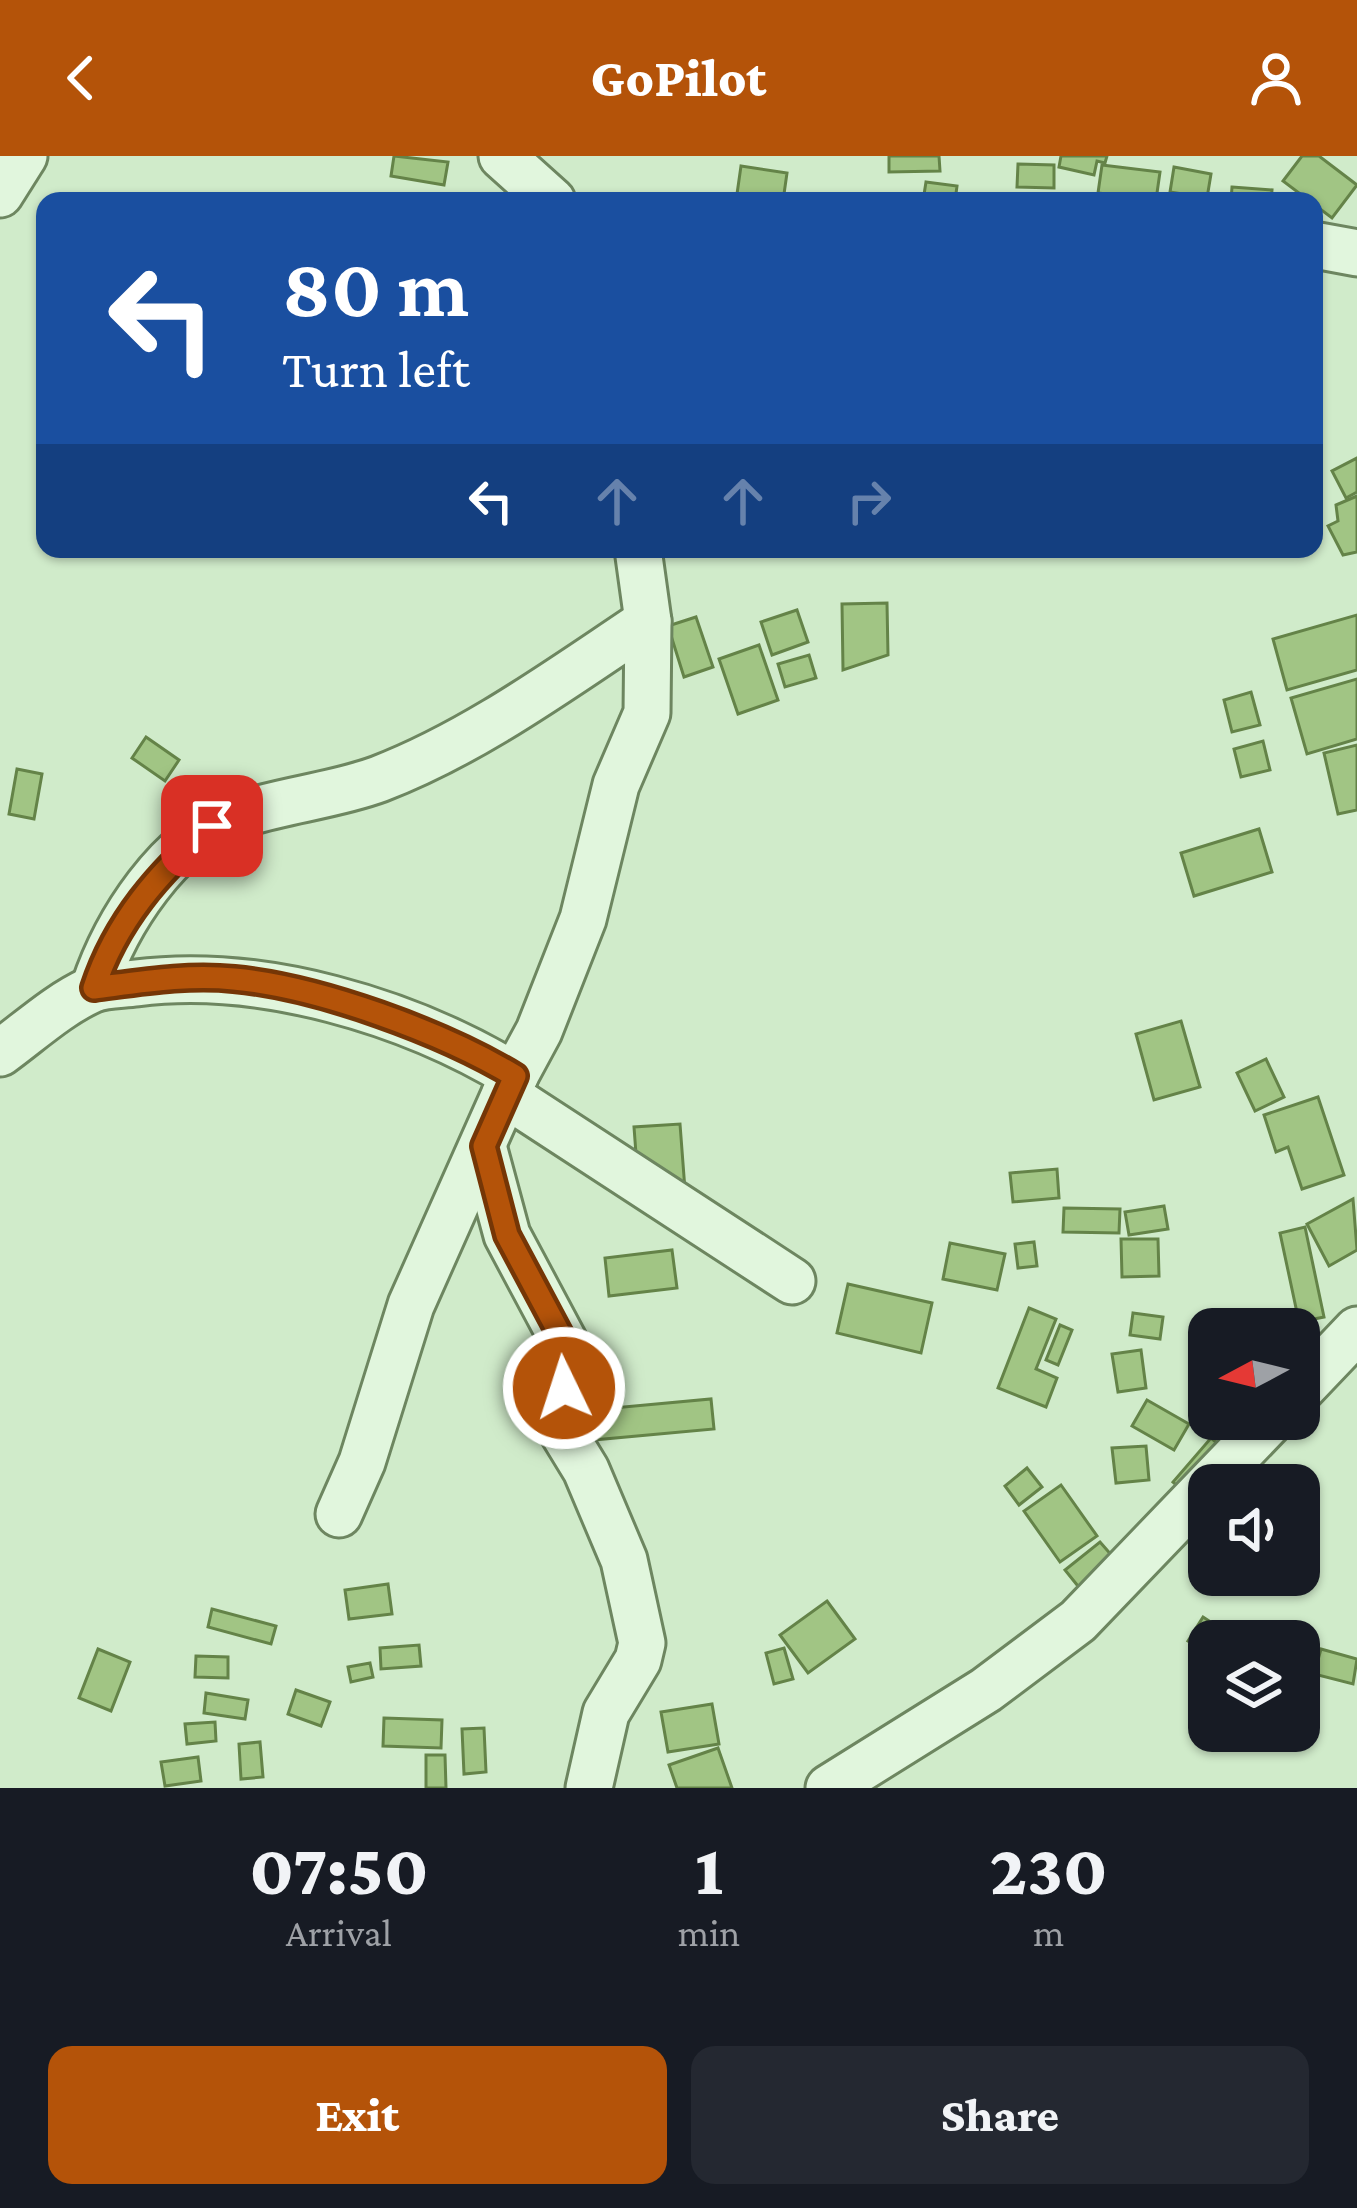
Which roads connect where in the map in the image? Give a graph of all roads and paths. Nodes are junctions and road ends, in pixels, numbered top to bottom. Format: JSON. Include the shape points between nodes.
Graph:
{"nodes":[{"id":1,"x":24,"y":156,"type":"edge"},
{"id":2,"x":502,"y":156,"type":"edge"},
{"id":3,"x":538,"y":192,"type":"edge"},
{"id":4,"x":0,"y":194,"type":"edge"},
{"id":5,"x":1323,"y":247,"type":"edge"},
{"id":6,"x":1357,"y":253,"type":"edge"},
{"id":7,"x":639,"y":558,"type":"edge"},
{"id":8,"x":647,"y":621,"type":"junction"},
{"id":9,"x":94,"y":988,"type":"junction"},
{"id":10,"x":0,"y":1053,"type":"edge"},
{"id":11,"x":510,"y":1085,"type":"junction"},
{"id":12,"x":484,"y":1146,"type":"junction"},
{"id":13,"x":793,"y":1281,"type":"dead end"},
{"id":14,"x":1357,"y":1330,"type":"edge"},
{"id":15,"x":1320,"y":1369,"type":"edge"},
{"id":16,"x":1252,"y":1440,"type":"edge"},
{"id":17,"x":339,"y":1514,"type":"dead end"},
{"id":18,"x":589,"y":1788,"type":"edge"},
{"id":19,"x":829,"y":1788,"type":"edge"}],
"edges":[{"from":1,"to":4,"type":"street"},
{"from":2,"to":3,"type":"street"},
{"from":5,"to":6,"type":"street"},
{"from":7,"to":8,"type":"street"},
{"from":8,"to":9,"type":"street","via":[[511,712],[378,779],[212,826],[126,918]]},
{"from":8,"to":11,"type":"street","via":[[646,713],[616,785],[583,919]]},
{"from":9,"to":10,"type":"street"},
{"from":9,"to":11,"type":"street","via":[[175,978],[288,988],[421,1030]]},
{"from":11,"to":12,"type":"street"},
{"from":11,"to":13,"type":"street"},
{"from":12,"to":17,"type":"street","via":[[411,1305]]},
{"from":12,"to":18,"type":"street","via":[[507,1235],[570,1353],[564,1434],[624,1560],[642,1643],[606,1713]]},
{"from":14,"to":15,"type":"street"},
{"from":16,"to":19,"type":"street","via":[[1078,1621],[986,1690]]}]}
